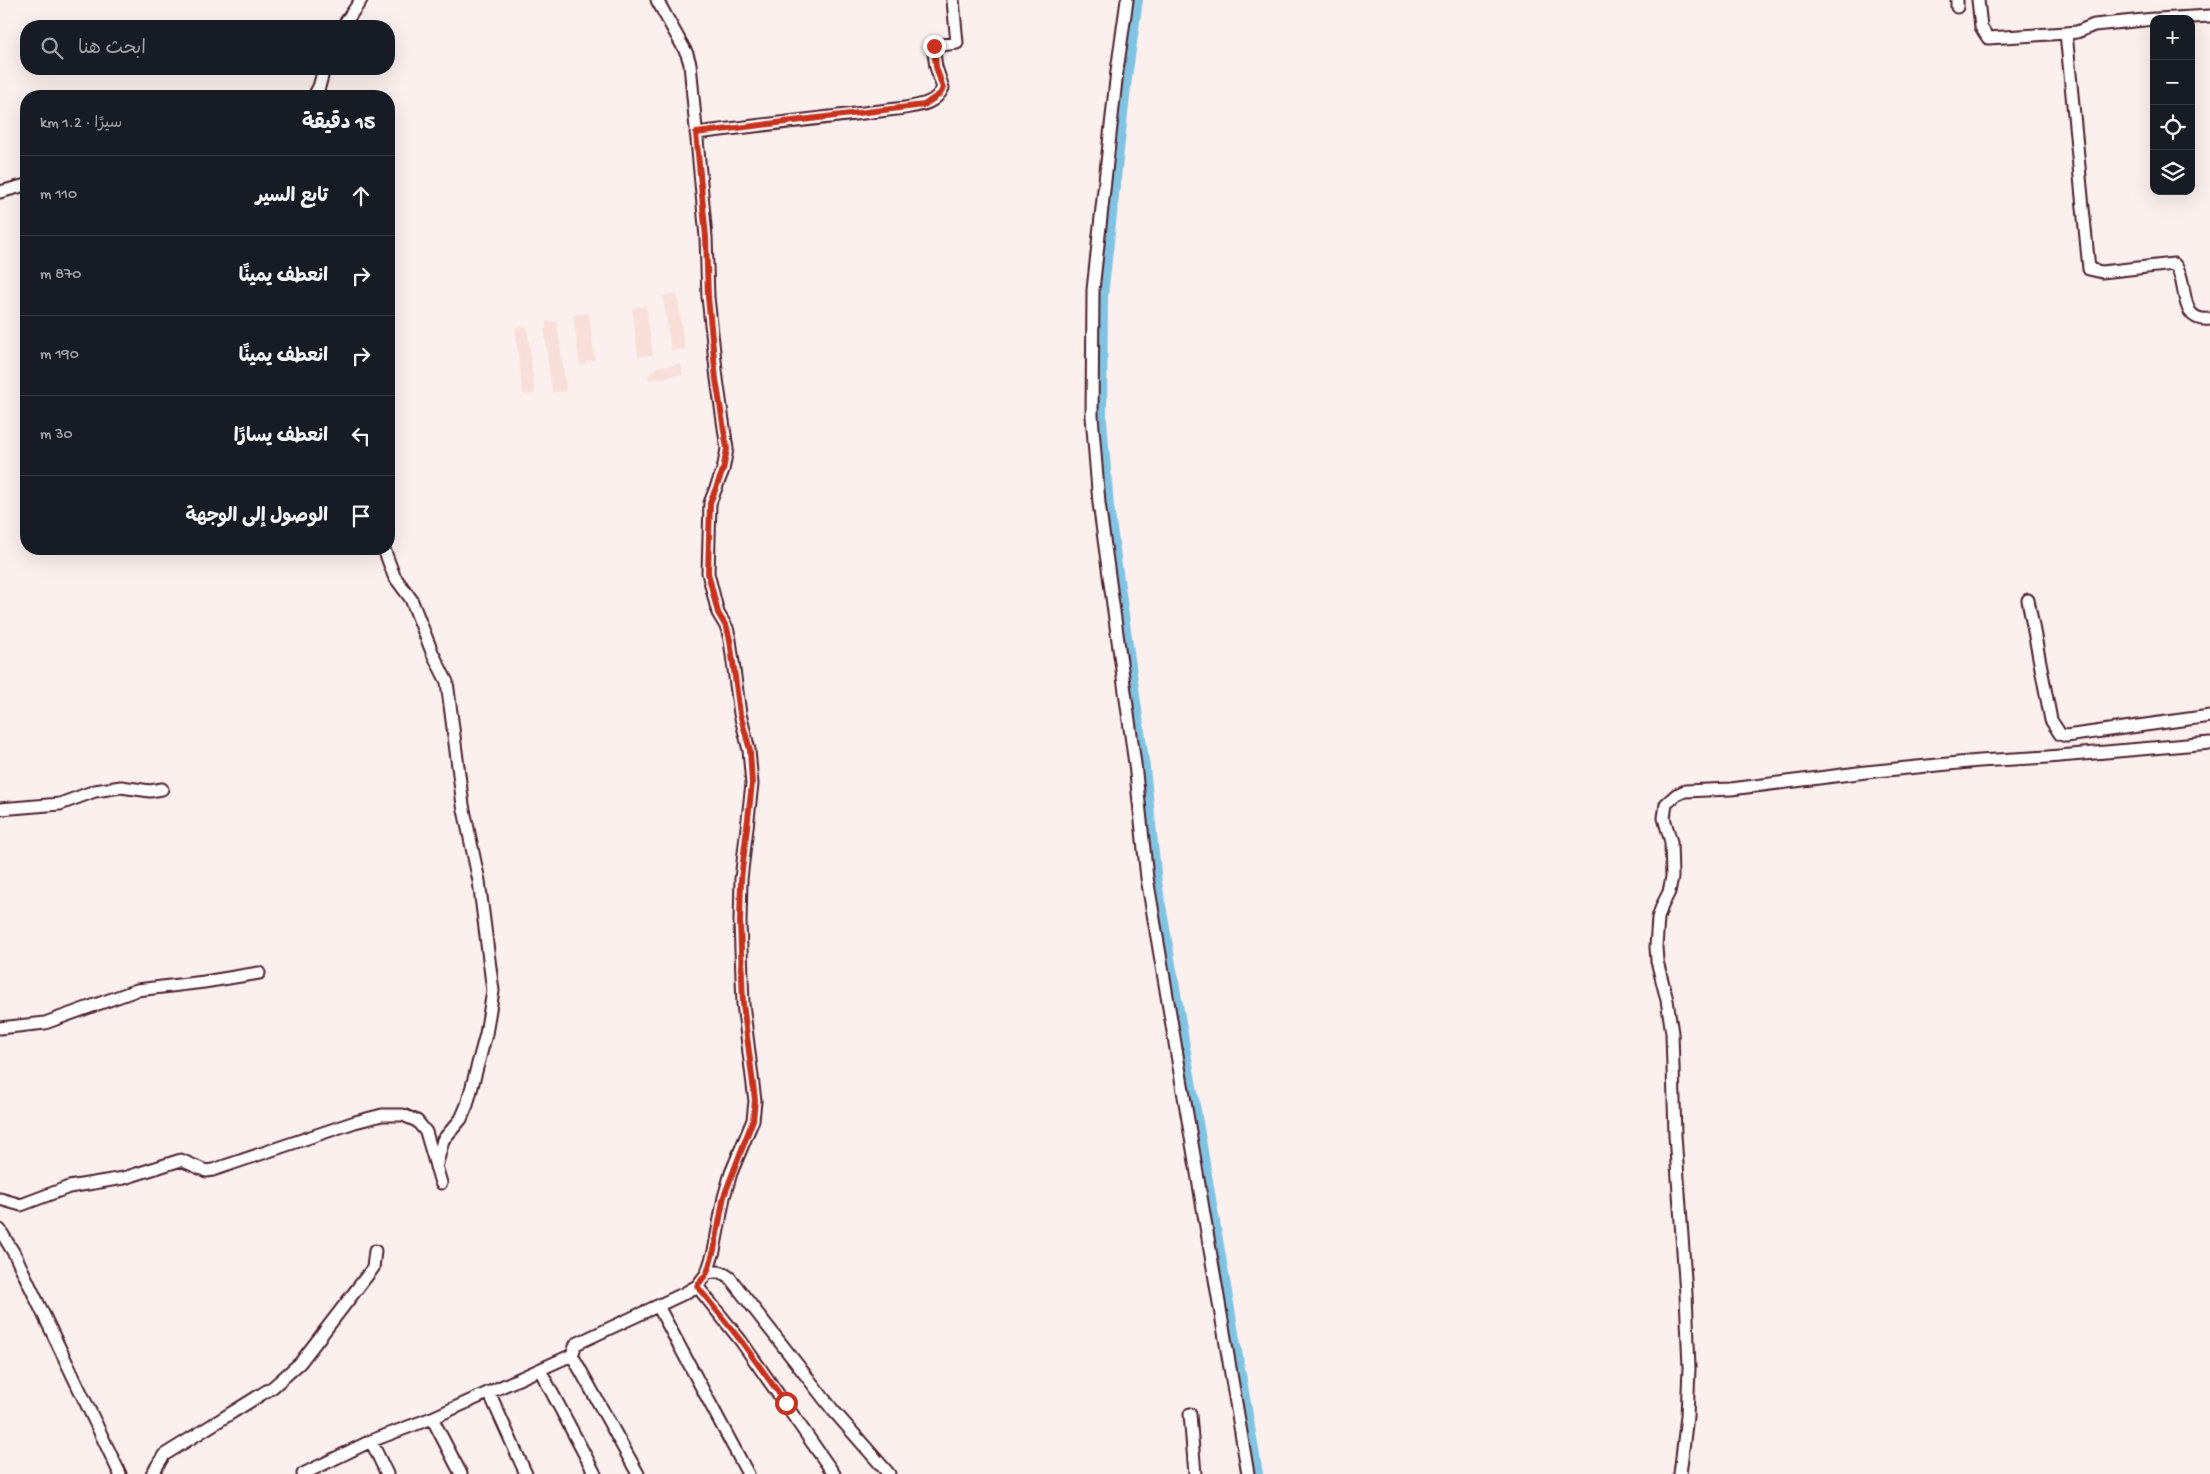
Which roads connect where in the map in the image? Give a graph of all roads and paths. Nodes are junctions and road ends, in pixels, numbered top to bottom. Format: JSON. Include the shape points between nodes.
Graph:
{"nodes":[{"id":1,"x":361,"y":0,"type":"edge"},
{"id":2,"x":657,"y":0,"type":"edge"},
{"id":3,"x":953,"y":0,"type":"edge"},
{"id":4,"x":1127,"y":0,"type":"edge"},
{"id":5,"x":1978,"y":0,"type":"edge"},
{"id":6,"x":2210,"y":16,"type":"edge"},
{"id":7,"x":2195,"y":17,"type":"edge"},
{"id":8,"x":2150,"y":19,"type":"edge"},
{"id":9,"x":348,"y":20,"type":"edge"},
{"id":10,"x":2066,"y":33,"type":"junction"},
{"id":11,"x":322,"y":75,"type":"edge"},
{"id":12,"x":317,"y":90,"type":"edge"},
{"id":13,"x":696,"y":133,"type":"junction"},
{"id":14,"x":20,"y":187,"type":"edge"},
{"id":15,"x":0,"y":192,"type":"edge"},
{"id":16,"x":2210,"y":319,"type":"edge"},
{"id":17,"x":386,"y":555,"type":"edge"},
{"id":18,"x":2028,"y":600,"type":"dead end"},
{"id":19,"x":2210,"y":716,"type":"edge"},
{"id":20,"x":2210,"y":743,"type":"edge"},
{"id":21,"x":162,"y":789,"type":"dead end"},
{"id":22,"x":0,"y":809,"type":"edge"},
{"id":23,"x":259,"y":973,"type":"dead end"},
{"id":24,"x":0,"y":1028,"type":"edge"},
{"id":25,"x":436,"y":1167,"type":"junction"},
{"id":26,"x":441,"y":1184,"type":"dead end"},
{"id":27,"x":0,"y":1199,"type":"edge"},
{"id":28,"x":0,"y":1230,"type":"edge"},
{"id":29,"x":375,"y":1251,"type":"dead end"},
{"id":30,"x":707,"y":1273,"type":"junction"},
{"id":31,"x":697,"y":1286,"type":"junction"},
{"id":32,"x":658,"y":1306,"type":"junction"},
{"id":33,"x":572,"y":1355,"type":"junction"},
{"id":34,"x":540,"y":1370,"type":"junction"},
{"id":35,"x":488,"y":1392,"type":"junction"},
{"id":36,"x":1190,"y":1414,"type":"dead end"},
{"id":37,"x":432,"y":1418,"type":"junction"},
{"id":38,"x":371,"y":1442,"type":"junction"},
{"id":39,"x":318,"y":1471,"type":"edge"},
{"id":40,"x":120,"y":1474,"type":"edge"},
{"id":41,"x":152,"y":1474,"type":"edge"},
{"id":42,"x":303,"y":1474,"type":"edge"},
{"id":43,"x":387,"y":1474,"type":"edge"},
{"id":44,"x":461,"y":1474,"type":"edge"},
{"id":45,"x":526,"y":1474,"type":"edge"},
{"id":46,"x":595,"y":1474,"type":"edge"},
{"id":47,"x":638,"y":1474,"type":"edge"},
{"id":48,"x":748,"y":1474,"type":"edge"},
{"id":49,"x":834,"y":1474,"type":"edge"},
{"id":50,"x":890,"y":1474,"type":"edge"},
{"id":51,"x":1195,"y":1474,"type":"edge"},
{"id":52,"x":1248,"y":1474,"type":"edge"},
{"id":53,"x":1680,"y":1474,"type":"edge"}],
"edges":[{"from":1,"to":9,"type":"street"},
{"from":2,"to":13,"type":"street","via":[[688,54]]},
{"from":3,"to":13,"type":"street","via":[[957,43],[934,46],[943,88],[924,105]]},
{"from":4,"to":52,"type":"street","via":[[1092,290],[1092,416],[1099,503],[1135,764],[1147,878]]},
{"from":5,"to":10,"type":"street","via":[[1981,28],[1988,38]]},
{"from":6,"to":7,"type":"street"},
{"from":8,"to":10,"type":"street","via":[[2094,25]]},
{"from":10,"to":16,"type":"street","via":[[2088,269],[2102,272],[2174,264],[2180,274],[2190,312],[2197,318]]},
{"from":11,"to":12,"type":"street"},
{"from":13,"to":30,"type":"street","via":[[716,379],[727,449],[710,503],[708,573],[718,613],[730,640],[740,714],[750,750],[752,784],[741,879],[740,922],[743,1004],[755,1100],[753,1120],[724,1196]]},
{"from":14,"to":15,"type":"street"},
{"from":17,"to":25,"type":"street","via":[[394,576],[411,599],[447,682],[493,991],[468,1105],[443,1140]]},
{"from":18,"to":19,"type":"street","via":[[2052,720],[2060,734],[2066,736]]},
{"from":20,"to":53,"type":"street","via":[[1979,761],[1731,789],[1685,791],[1666,804],[1664,818],[1671,842],[1672,877],[1670,892],[1658,918],[1656,946],[1672,1033],[1686,1294],[1689,1368]]},
{"from":21,"to":22,"type":"street","via":[[150,791],[121,787],[95,791],[60,804]]},
{"from":23,"to":24,"type":"street","via":[[137,990],[46,1023]]},
{"from":25,"to":26,"type":"street"},
{"from":25,"to":27,"type":"street","via":[[426,1132],[417,1121],[403,1115],[382,1115],[213,1170],[206,1171],[181,1160],[124,1178],[69,1187],[21,1205]]},
{"from":28,"to":40,"type":"street"},
{"from":29,"to":41,"type":"street","via":[[373,1268],[300,1363],[274,1387],[164,1455]]},
{"from":30,"to":31,"type":"street"},
{"from":30,"to":50,"type":"street","via":[[718,1271],[730,1278],[832,1409]]},
{"from":31,"to":32,"type":"street"},
{"from":31,"to":49,"type":"street","via":[[747,1349]]},
{"from":32,"to":33,"type":"street","via":[[576,1344]]},
{"from":32,"to":48,"type":"street"},
{"from":33,"to":34,"type":"street"},
{"from":33,"to":47,"type":"street"},
{"from":34,"to":35,"type":"street"},
{"from":34,"to":46,"type":"street"},
{"from":35,"to":37,"type":"street"},
{"from":35,"to":45,"type":"street"},
{"from":36,"to":51,"type":"street"},
{"from":37,"to":38,"type":"street"},
{"from":37,"to":44,"type":"street"},
{"from":38,"to":39,"type":"street"},
{"from":38,"to":43,"type":"street"},
{"from":39,"to":42,"type":"street"}]}
